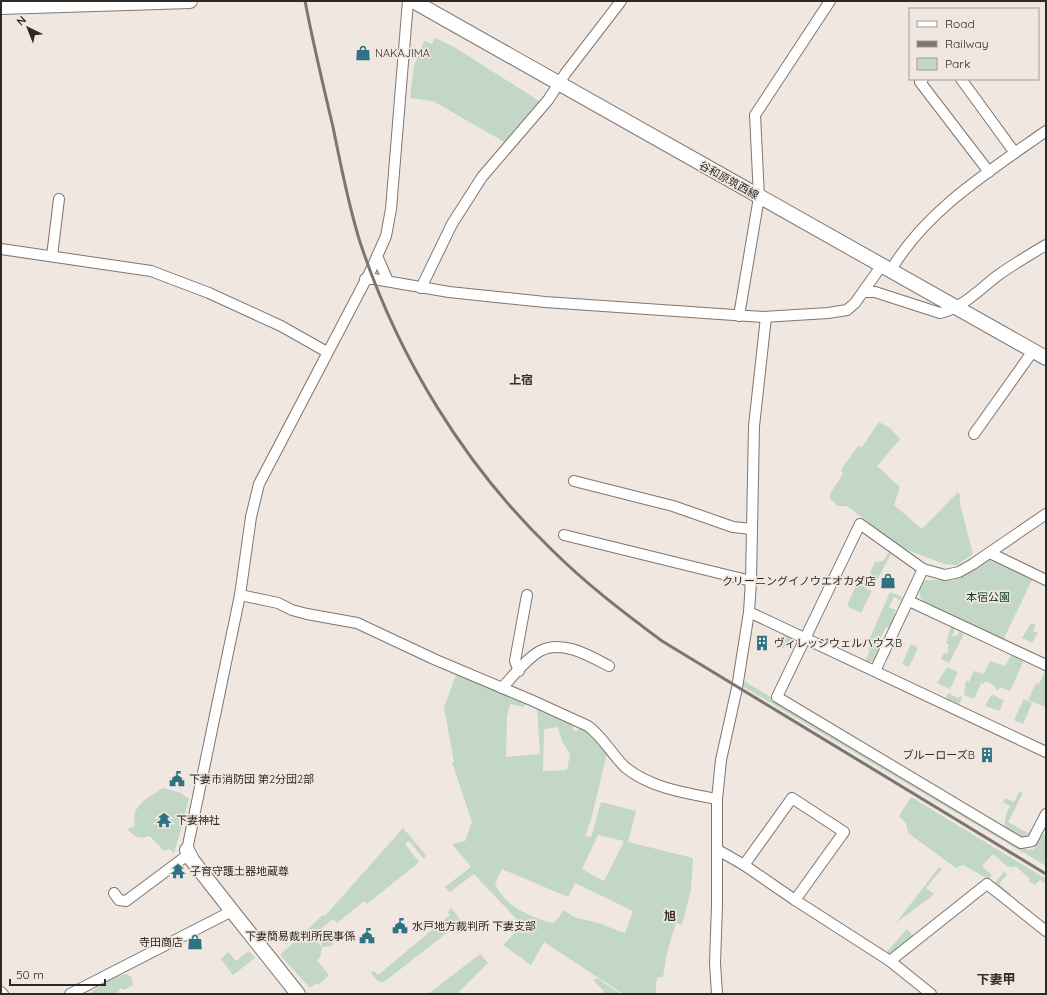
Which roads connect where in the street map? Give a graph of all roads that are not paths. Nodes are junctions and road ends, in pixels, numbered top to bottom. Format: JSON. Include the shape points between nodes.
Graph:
{"nodes":[{"id":1,"x":190,"y":1,"type":"edge"},
{"id":2,"x":408,"y":1,"type":"edge"},
{"id":3,"x":413,"y":1,"type":"edge"},
{"id":4,"x":621,"y":1,"type":"edge"},
{"id":5,"x":830,"y":1,"type":"edge"},
{"id":6,"x":1,"y":7,"type":"edge"},
{"id":7,"x":922,"y":80,"type":"edge"},
{"id":8,"x":962,"y":80,"type":"edge"},
{"id":9,"x":559,"y":84,"type":"junction"},
{"id":10,"x":1046,"y":131,"type":"edge"},
{"id":11,"x":1015,"y":153,"type":"junction"},
{"id":12,"x":989,"y":172,"type":"junction"},
{"id":13,"x":758,"y":197,"type":"junction"},
{"id":14,"x":59,"y":199,"type":"dead end"},
{"id":15,"x":1046,"y":245,"type":"edge"},
{"id":16,"x":1,"y":249,"type":"edge"},
{"id":17,"x":52,"y":256,"type":"junction"},
{"id":18,"x":377,"y":256,"type":"junction"},
{"id":19,"x":886,"y":268,"type":"junction"},
{"id":20,"x":365,"y":279,"type":"junction"},
{"id":21,"x":388,"y":282,"type":"junction"},
{"id":22,"x":420,"y":288,"type":"junction"},
{"id":23,"x":863,"y":292,"type":"junction"},
{"id":24,"x":956,"y":307,"type":"junction"},
{"id":25,"x":739,"y":316,"type":"junction"},
{"id":26,"x":766,"y":317,"type":"junction"},
{"id":27,"x":1033,"y":351,"type":"junction"},
{"id":28,"x":327,"y":352,"type":"junction"},
{"id":29,"x":1046,"y":358,"type":"edge"},
{"id":30,"x":974,"y":434,"type":"dead end"},
{"id":31,"x":574,"y":481,"type":"dead end"},
{"id":32,"x":1046,"y":514,"type":"edge"},
{"id":33,"x":752,"y":529,"type":"junction"},
{"id":34,"x":564,"y":535,"type":"dead end"},
{"id":35,"x":990,"y":553,"type":"junction"},
{"id":36,"x":923,"y":569,"type":"junction"},
{"id":37,"x":1046,"y":580,"type":"edge"},
{"id":38,"x":751,"y":581,"type":"junction"},
{"id":39,"x":240,"y":595,"type":"junction"},
{"id":40,"x":527,"y":595,"type":"dead end"},
{"id":41,"x":909,"y":601,"type":"junction"},
{"id":42,"x":749,"y":612,"type":"junction"},
{"id":43,"x":806,"y":639,"type":"junction"},
{"id":44,"x":1046,"y":665,"type":"edge"},
{"id":45,"x":609,"y":666,"type":"dead end"},
{"id":46,"x":519,"y":671,"type":"junction"},
{"id":47,"x":875,"y":671,"type":"junction"},
{"id":48,"x":502,"y":688,"type":"junction"},
{"id":49,"x":1046,"y":752,"type":"edge"},
{"id":50,"x":717,"y":800,"type":"junction"},
{"id":51,"x":1046,"y":814,"type":"edge"},
{"id":52,"x":718,"y":850,"type":"junction"},
{"id":53,"x":188,"y":852,"type":"junction"},
{"id":54,"x":744,"y":865,"type":"junction"},
{"id":55,"x":114,"y":893,"type":"dead end"},
{"id":56,"x":795,"y":900,"type":"junction"},
{"id":57,"x":232,"y":911,"type":"junction"},
{"id":58,"x":1046,"y":931,"type":"edge"},
{"id":59,"x":890,"y":961,"type":"junction"},
{"id":60,"x":70,"y":994,"type":"edge"},
{"id":61,"x":298,"y":994,"type":"edge"},
{"id":62,"x":717,"y":994,"type":"edge"},
{"id":63,"x":931,"y":994,"type":"edge"}],
"edges":[{"from":1,"to":6,"type":"main road"},
{"from":2,"to":18,"type":"street","via":[[391,209],[386,236]]},
{"from":3,"to":9,"type":"main road","name":"谷和原筑西線"},
{"from":4,"to":9,"type":"street"},
{"from":5,"to":13,"type":"street","via":[[755,115]]},
{"from":7,"to":12,"type":"street","via":[[920,82]]},
{"from":8,"to":11,"type":"street"},
{"from":9,"to":13,"type":"main road","name":"谷和原筑西線"},
{"from":9,"to":22,"type":"street","via":[[482,177],[452,224]]},
{"from":10,"to":11,"type":"street"},
{"from":11,"to":12,"type":"street"},
{"from":12,"to":19,"type":"street","via":[[925,226]]},
{"from":13,"to":19,"type":"main road","name":"谷和原筑西線"},
{"from":13,"to":25,"type":"street"},
{"from":14,"to":17,"type":"street"},
{"from":15,"to":24,"type":"street","via":[[1010,267]]},
{"from":16,"to":17,"type":"street"},
{"from":17,"to":28,"type":"street","via":[[151,270],[224,299],[281,326]]},
{"from":18,"to":20,"type":"street"},
{"from":18,"to":21,"type":"street"},
{"from":19,"to":23,"type":"street"},
{"from":19,"to":24,"type":"main road","name":"谷和原筑西線"},
{"from":20,"to":21,"type":"street"},
{"from":20,"to":28,"type":"street"},
{"from":21,"to":22,"type":"street"},
{"from":22,"to":25,"type":"street","via":[[545,302]]},
{"from":23,"to":24,"type":"street","via":[[875,292],[935,313]]},
{"from":23,"to":26,"type":"street","via":[[851,307],[839,312]]},
{"from":24,"to":27,"type":"main road","name":"谷和原筑西線"},
{"from":25,"to":26,"type":"street"},
{"from":26,"to":33,"type":"street","via":[[754,426]]},
{"from":27,"to":29,"type":"main road","name":"谷和原筑西線"},
{"from":27,"to":30,"type":"street"},
{"from":28,"to":39,"type":"street","via":[[259,484],[251,517]]},
{"from":31,"to":33,"type":"street","via":[[681,508],[733,527]]},
{"from":32,"to":35,"type":"street"},
{"from":33,"to":38,"type":"street"},
{"from":34,"to":38,"type":"street"},
{"from":35,"to":36,"type":"street","via":[[959,572],[945,575]]},
{"from":35,"to":37,"type":"street"},
{"from":36,"to":41,"type":"street"},
{"from":36,"to":43,"type":"street","via":[[860,524]]},
{"from":38,"to":42,"type":"street"},
{"from":39,"to":48,"type":"street","via":[[278,603],[307,614],[358,623]]},
{"from":39,"to":53,"type":"street"},
{"from":40,"to":46,"type":"street","via":[[515,661]]},
{"from":41,"to":44,"type":"street"},
{"from":41,"to":47,"type":"street"},
{"from":42,"to":43,"type":"street"},
{"from":42,"to":50,"type":"street","via":[[737,688],[721,760]]},
{"from":43,"to":47,"type":"street"},
{"from":43,"to":51,"type":"street","via":[[777,697],[1022,843],[1032,841]]},
{"from":45,"to":46,"type":"street","via":[[575,650],[551,647],[538,652]]},
{"from":46,"to":48,"type":"street"},
{"from":47,"to":49,"type":"street"},
{"from":48,"to":50,"type":"street","via":[[588,726],[618,759],[641,778],[675,790]]},
{"from":50,"to":52,"type":"street"},
{"from":52,"to":54,"type":"street"},
{"from":52,"to":62,"type":"street","via":[[715,955]]},
{"from":53,"to":55,"type":"street","via":[[126,900],[119,900]]},
{"from":53,"to":57,"type":"main road"},
{"from":54,"to":56,"type":"street"},
{"from":54,"to":56,"type":"street","via":[[792,798],[844,832]]},
{"from":56,"to":59,"type":"street"},
{"from":57,"to":60,"type":"street"},
{"from":57,"to":61,"type":"main road"},
{"from":58,"to":59,"type":"street","via":[[987,884]]},
{"from":59,"to":63,"type":"street"}]}
